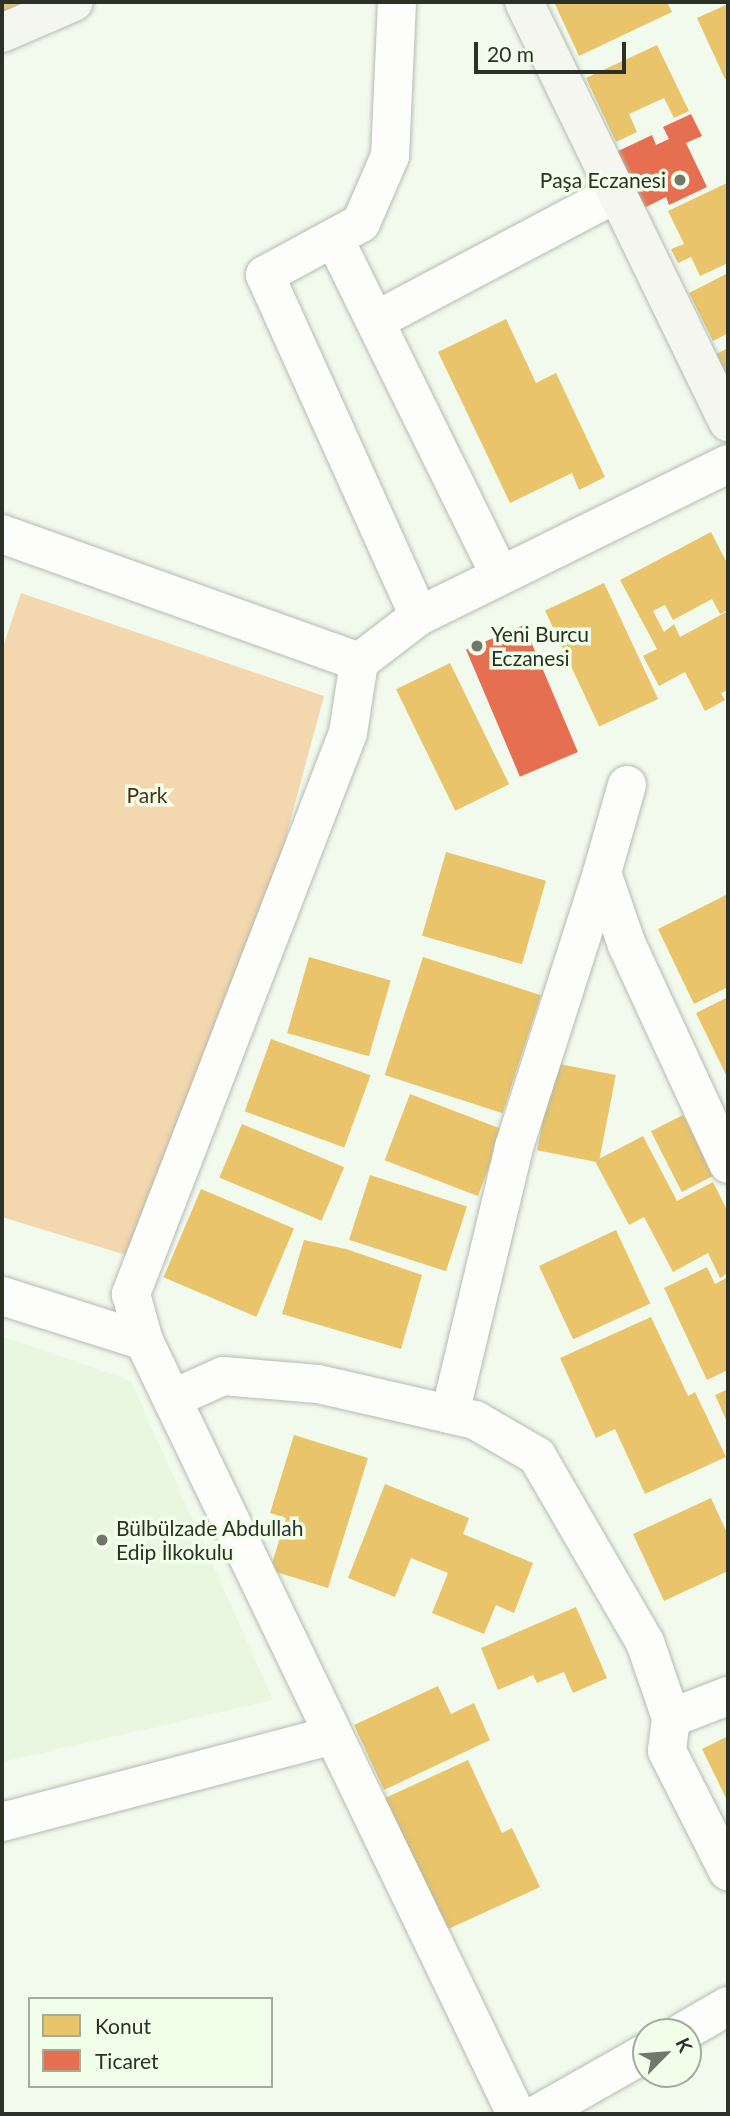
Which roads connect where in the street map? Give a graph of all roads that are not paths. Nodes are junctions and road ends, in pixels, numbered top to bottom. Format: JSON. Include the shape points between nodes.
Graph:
{"nodes":[{"id":1,"x":74,"y":2,"type":"edge"},
{"id":2,"x":397,"y":2,"type":"edge"},
{"id":3,"x":524,"y":2,"type":"edge"},
{"id":4,"x":2,"y":33,"type":"edge"},
{"id":5,"x":617,"y":194,"type":"junction"},
{"id":6,"x":334,"y":238,"type":"junction"},
{"id":7,"x":375,"y":321,"type":"junction"},
{"id":8,"x":728,"y":422,"type":"edge"},
{"id":9,"x":728,"y":464,"type":"edge"},
{"id":10,"x":2,"y":534,"type":"edge"},
{"id":11,"x":499,"y":574,"type":"junction"},
{"id":12,"x":419,"y":616,"type":"junction"},
{"id":13,"x":359,"y":662,"type":"junction"},
{"id":14,"x":627,"y":785,"type":"dead end"},
{"id":15,"x":602,"y":873,"type":"junction"},
{"id":16,"x":728,"y":1164,"type":"edge"},
{"id":17,"x":2,"y":1296,"type":"edge"},
{"id":18,"x":144,"y":1341,"type":"junction"},
{"id":19,"x":172,"y":1399,"type":"junction"},
{"id":20,"x":450,"y":1414,"type":"junction"},
{"id":21,"x":728,"y":1696,"type":"edge"},
{"id":22,"x":671,"y":1718,"type":"junction"},
{"id":23,"x":333,"y":1735,"type":"junction"},
{"id":24,"x":2,"y":1822,"type":"edge"},
{"id":25,"x":728,"y":1871,"type":"edge"},
{"id":26,"x":728,"y":2006,"type":"edge"},
{"id":27,"x":702,"y":2021,"type":"edge"},
{"id":28,"x":632,"y":2061,"type":"edge"},
{"id":29,"x":516,"y":2114,"type":"edge"},
{"id":30,"x":538,"y":2114,"type":"edge"}],
"edges":[{"from":1,"to":4,"type":"street"},
{"from":2,"to":6,"type":"street","via":[[390,156],[361,223]]},
{"from":3,"to":5,"type":"street"},
{"from":5,"to":7,"type":"street"},
{"from":5,"to":8,"type":"street"},
{"from":6,"to":7,"type":"street"},
{"from":6,"to":12,"type":"street","via":[[265,275]]},
{"from":7,"to":11,"type":"street"},
{"from":9,"to":11,"type":"street"},
{"from":10,"to":13,"type":"street"},
{"from":11,"to":12,"type":"street"},
{"from":12,"to":13,"type":"street"},
{"from":13,"to":18,"type":"street","via":[[348,733],[131,1294]]},
{"from":14,"to":15,"type":"street"},
{"from":15,"to":16,"type":"street","via":[[627,945]]},
{"from":15,"to":20,"type":"street","via":[[514,1147]]},
{"from":17,"to":18,"type":"street"},
{"from":18,"to":19,"type":"street"},
{"from":19,"to":20,"type":"street","via":[[223,1376],[318,1384]]},
{"from":19,"to":23,"type":"street"},
{"from":20,"to":22,"type":"street","via":[[475,1420],[537,1456],[645,1642]]},
{"from":21,"to":22,"type":"street"},
{"from":22,"to":25,"type":"street","via":[[667,1751]]},
{"from":23,"to":24,"type":"street"},
{"from":23,"to":29,"type":"street"},
{"from":26,"to":27,"type":"street"},
{"from":28,"to":30,"type":"street"}]}
